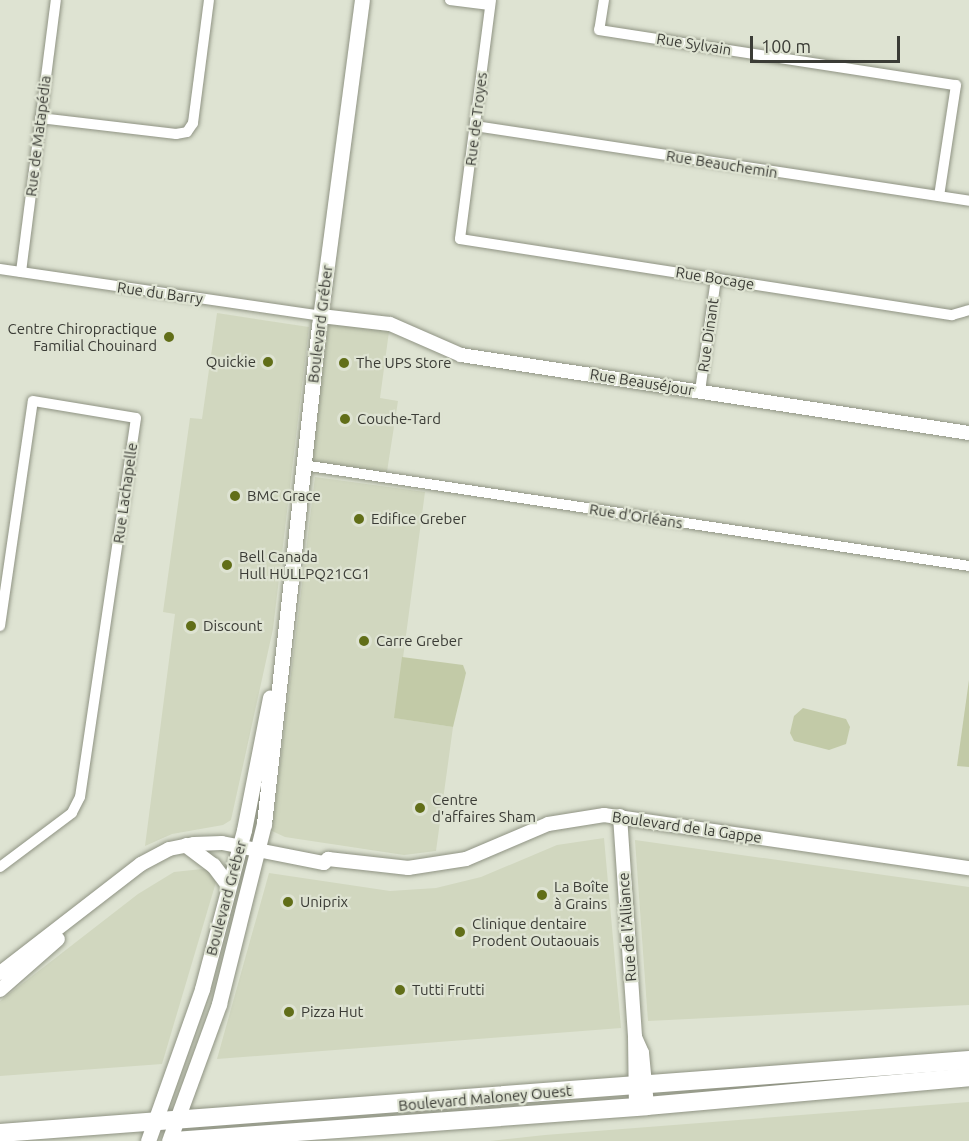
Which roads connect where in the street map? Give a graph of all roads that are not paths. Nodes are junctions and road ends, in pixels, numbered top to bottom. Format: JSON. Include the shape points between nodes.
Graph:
{"nodes":[{"id":1,"x":56,"y":0,"type":"edge"},
{"id":2,"x":209,"y":0,"type":"edge"},
{"id":3,"x":362,"y":0,"type":"edge"},
{"id":4,"x":450,"y":0,"type":"edge"},
{"id":5,"x":604,"y":0,"type":"edge"},
{"id":6,"x":490,"y":3,"type":"edge"},
{"id":7,"x":40,"y":118,"type":"junction"},
{"id":8,"x":475,"y":126,"type":"junction"},
{"id":9,"x":939,"y":196,"type":"junction"},
{"id":10,"x":969,"y":201,"type":"edge"},
{"id":11,"x":460,"y":239,"type":"joint"},
{"id":12,"x":0,"y":269,"type":"edge"},
{"id":13,"x":21,"y":272,"type":"junction"},
{"id":14,"x":716,"y":278,"type":"junction"},
{"id":15,"x":969,"y":310,"type":"edge"},
{"id":16,"x":321,"y":316,"type":"junction"},
{"id":17,"x":700,"y":391,"type":"junction"},
{"id":18,"x":969,"y":433,"type":"edge"},
{"id":19,"x":303,"y":465,"type":"junction"},
{"id":20,"x":969,"y":566,"type":"edge"},
{"id":21,"x":0,"y":625,"type":"edge"},
{"id":22,"x":281,"y":648,"type":"junction"},
{"id":23,"x":620,"y":816,"type":"junction"},
{"id":24,"x":186,"y":845,"type":"junction"},
{"id":25,"x":238,"y":847,"type":"junction"},
{"id":26,"x":257,"y":851,"type":"junction"},
{"id":27,"x":2,"y":861,"type":"edge"},
{"id":28,"x":135,"y":868,"type":"junction"},
{"id":29,"x":969,"y":868,"type":"edge"},
{"id":30,"x":228,"y":885,"type":"junction"},
{"id":31,"x":0,"y":973,"type":"edge"},
{"id":32,"x":0,"y":990,"type":"edge"},
{"id":33,"x":969,"y":1060,"type":"edge"},
{"id":34,"x":969,"y":1077,"type":"edge"},
{"id":35,"x":640,"y":1086,"type":"junction"},
{"id":36,"x":641,"y":1107,"type":"junction"},
{"id":37,"x":177,"y":1121,"type":"junction"},
{"id":38,"x":155,"y":1122,"type":"junction"},
{"id":39,"x":0,"y":1133,"type":"edge"},
{"id":40,"x":253,"y":1138,"type":"edge"},
{"id":41,"x":148,"y":1141,"type":"edge"},
{"id":42,"x":169,"y":1141,"type":"edge"},
{"id":43,"x":174,"y":1141,"type":"edge"}],
"edges":[{"from":1,"to":7,"type":"street","name":"Rue de Matapédia"},
{"from":2,"to":7,"type":"street","via":[[193,123],[187,132],[176,134]]},
{"from":3,"to":16,"type":"main road","name":"Boulevard Gréber"},
{"from":4,"to":6,"type":"street"},
{"from":5,"to":9,"type":"street","name":"Rue Sylvain","via":[[599,30],[956,85]]},
{"from":6,"to":8,"type":"street","name":"Rue de Troyes"},
{"from":7,"to":13,"type":"street","name":"Rue de Matapédia"},
{"from":8,"to":9,"type":"street","name":"Rue Beauchemin"},
{"from":8,"to":11,"type":"street","name":"Rue de Troyes"},
{"from":9,"to":10,"type":"street","name":"Rue Beauchemin"},
{"from":11,"to":14,"type":"street","name":"Rue Bocage"},
{"from":12,"to":13,"type":"street","name":"Rue du Barry"},
{"from":13,"to":16,"type":"street","name":"Rue du Barry"},
{"from":14,"to":15,"type":"street","name":"Rue Bocage","via":[[952,315]]},
{"from":14,"to":17,"type":"street","name":"Rue Dinant"},
{"from":16,"to":17,"type":"street","name":"Rue Beauséjour","via":[[390,324],[461,355]]},
{"from":16,"to":19,"type":"main road","name":"Boulevard Gréber"},
{"from":17,"to":18,"type":"street","name":"Rue Beauséjour"},
{"from":19,"to":20,"type":"street","name":"Rue d'Orléans"},
{"from":19,"to":22,"type":"main road","name":"Boulevard Gréber"},
{"from":21,"to":27,"type":"street","name":"Rue Lachapelle","via":[[33,401],[136,418],[80,797],[72,813]]},
{"from":22,"to":25,"type":"main road","name":"Boulevard Gréber"},
{"from":22,"to":26,"type":"main road","name":"Boulevard Gréber","via":[[273,760]]},
{"from":23,"to":26,"type":"street","name":"Boulevard de la Gappe","via":[[554,822],[466,859],[408,868],[328,859],[324,863]]},
{"from":23,"to":29,"type":"street","name":"Boulevard de la Gappe"},
{"from":23,"to":35,"type":"street","name":"Rue de l'Alliance"},
{"from":24,"to":25,"type":"street","name":"Boulevard de la Gappe","via":[[219,843]]},
{"from":24,"to":28,"type":"street","name":"Boulevard de la Gappe","via":[[159,853]]},
{"from":24,"to":30,"type":"main road","via":[[213,865]]},
{"from":25,"to":26,"type":"street","name":"Boulevard de la Gappe"},
{"from":25,"to":30,"type":"main road","name":"Boulevard Gréber"},
{"from":26,"to":37,"type":"main road","name":"Boulevard Gréber","via":[[219,1004]]},
{"from":28,"to":31,"type":"street","name":"Boulevard de la Gappe"},
{"from":28,"to":32,"type":"street","name":"Boulevard de la Gappe"},
{"from":30,"to":38,"type":"main road","name":"Boulevard Gréber","via":[[202,989]]},
{"from":33,"to":35,"type":"main road","name":"Boulevard Maloney Ouest"},
{"from":34,"to":36,"type":"main road","name":"Boulevard Maloney Ouest"},
{"from":35,"to":36,"type":"street","name":"Rue de l'Alliance"},
{"from":35,"to":37,"type":"main road","name":"Boulevard Maloney Ouest"},
{"from":36,"to":40,"type":"main road","name":"Boulevard Maloney Ouest"},
{"from":37,"to":38,"type":"main road","name":"Boulevard Maloney Ouest"},
{"from":37,"to":42,"type":"main road","name":"Boulevard Gréber"},
{"from":38,"to":39,"type":"main road","name":"Boulevard Maloney Ouest"},
{"from":38,"to":41,"type":"main road","name":"Boulevard Gréber"},
{"from":40,"to":43,"type":"main road","name":"Boulevard Maloney Ouest"}]}
